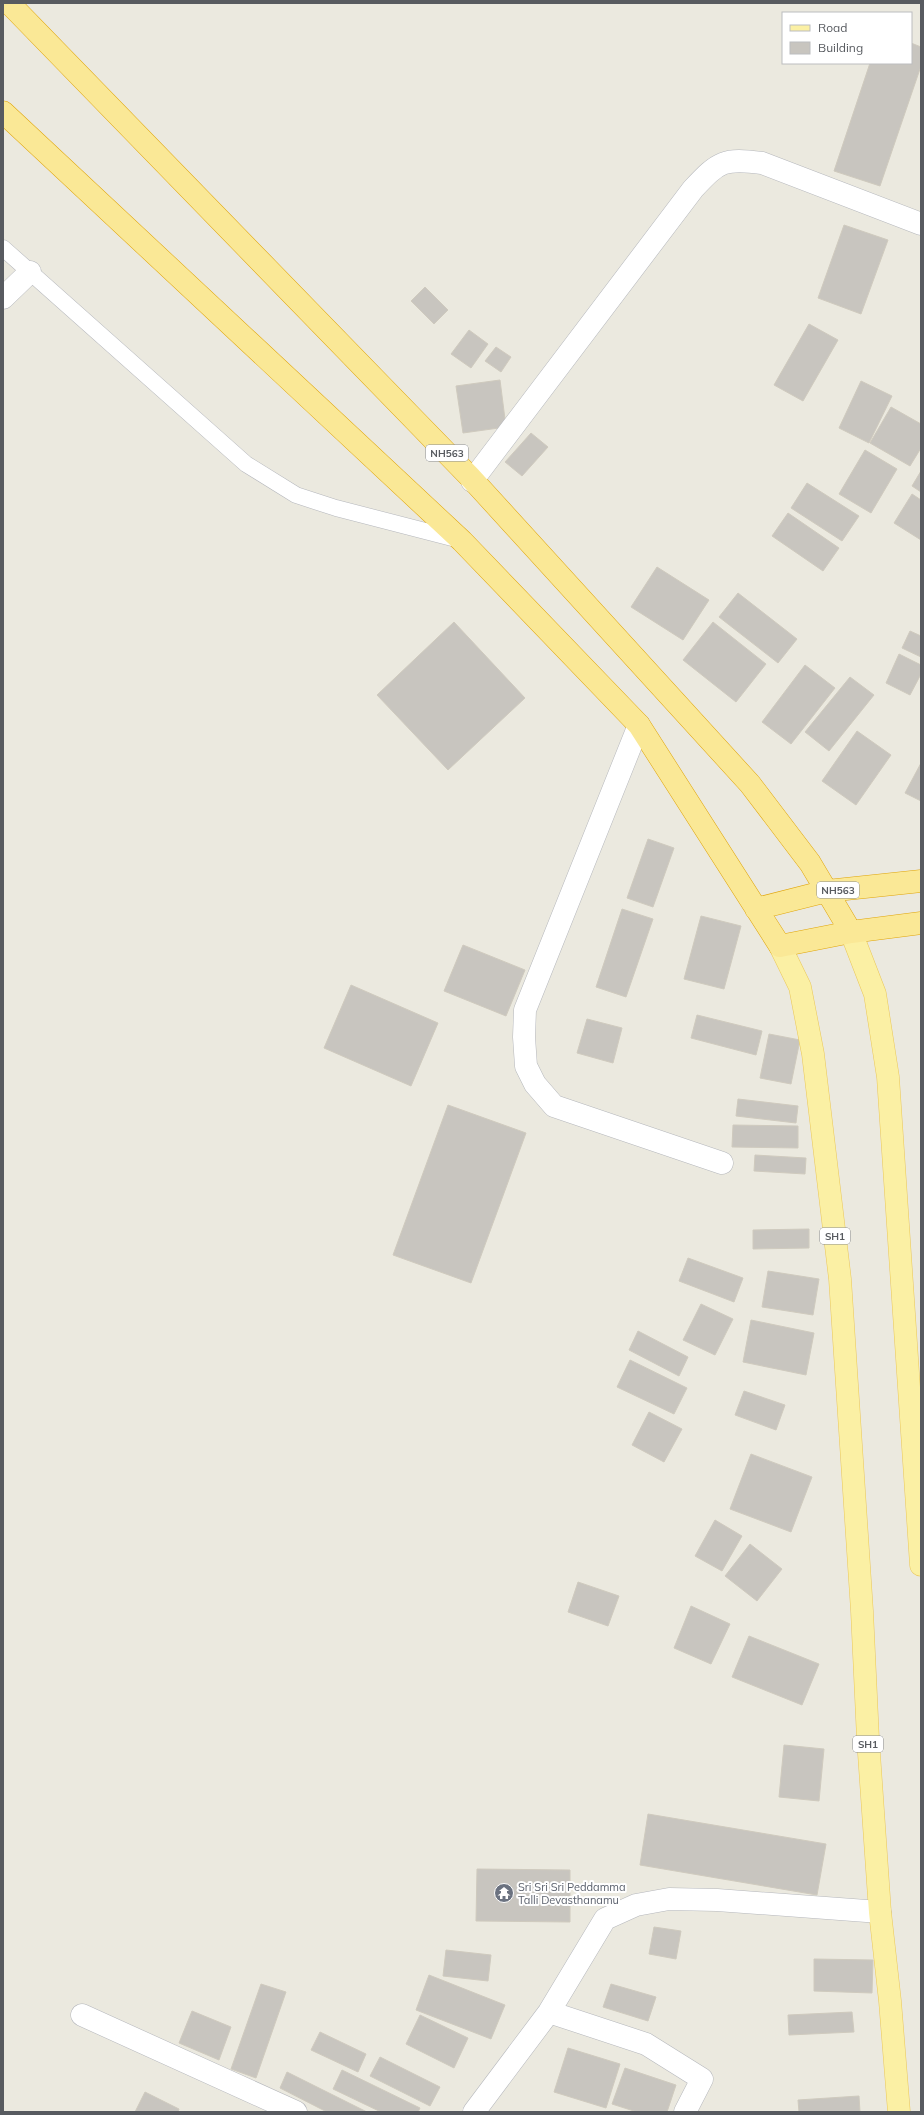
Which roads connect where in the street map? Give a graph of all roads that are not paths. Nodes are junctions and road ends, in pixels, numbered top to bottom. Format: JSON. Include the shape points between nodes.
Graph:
{"nodes":[{"id":1,"x":9,"y":3,"type":"edge"},
{"id":2,"x":3,"y":112,"type":"edge"},
{"id":3,"x":921,"y":224,"type":"edge"},
{"id":4,"x":3,"y":248,"type":"edge"},
{"id":5,"x":30,"y":272,"type":"junction"},
{"id":6,"x":3,"y":298,"type":"edge"},
{"id":7,"x":472,"y":481,"type":"junction"},
{"id":8,"x":462,"y":541,"type":"junction"},
{"id":9,"x":639,"y":725,"type":"junction"},
{"id":10,"x":921,"y":881,"type":"edge"},
{"id":11,"x":827,"y":891,"type":"junction"},
{"id":12,"x":756,"y":909,"type":"junction"},
{"id":13,"x":921,"y":923,"type":"edge"},
{"id":14,"x":851,"y":932,"type":"junction"},
{"id":15,"x":780,"y":946,"type":"junction"},
{"id":16,"x":722,"y":1163,"type":"dead end"},
{"id":17,"x":921,"y":1557,"type":"edge"},
{"id":18,"x":921,"y":1565,"type":"edge"},
{"id":19,"x":880,"y":1912,"type":"junction"},
{"id":20,"x":549,"y":2012,"type":"junction"},
{"id":21,"x":82,"y":2015,"type":"dead end"},
{"id":22,"x":296,"y":2112,"type":"edge"},
{"id":23,"x":474,"y":2112,"type":"edge"},
{"id":24,"x":685,"y":2112,"type":"edge"},
{"id":25,"x":899,"y":2112,"type":"edge"}],
"edges":[{"from":1,"to":7,"type":"highway","number":"NH563"},
{"from":2,"to":8,"type":"highway"},
{"from":3,"to":7,"type":"street","via":[[762,163],[736,160],[713,168],[693,188]]},
{"from":4,"to":5,"type":"lane"},
{"from":5,"to":6,"type":"street"},
{"from":5,"to":8,"type":"lane","via":[[246,464],[296,495]]},
{"from":7,"to":11,"type":"highway","number":"NH563","via":[[750,784],[810,863]]},
{"from":8,"to":9,"type":"highway"},
{"from":9,"to":12,"type":"highway"},
{"from":9,"to":16,"type":"street","via":[[525,1010],[526,1066],[535,1084],[554,1106]]},
{"from":10,"to":11,"type":"highway","number":"NH563"},
{"from":11,"to":12,"type":"highway","number":"NH563"},
{"from":11,"to":14,"type":"highway","number":"NH563"},
{"from":12,"to":15,"type":"highway"},
{"from":13,"to":14,"type":"highway"},
{"from":14,"to":15,"type":"highway"},
{"from":14,"to":17,"type":"main road","via":[[875,994],[888,1077]]},
{"from":15,"to":19,"type":"main road","number":"SH1","via":[[800,987],[813,1054],[840,1280]]},
{"from":17,"to":18,"type":"main road"},
{"from":19,"to":20,"type":"street","via":[[717,1900],[669,1899],[636,1905],[605,1919]]},
{"from":19,"to":25,"type":"main road","number":"SH1"},
{"from":20,"to":23,"type":"street"},
{"from":20,"to":24,"type":"street","via":[[646,2044],[702,2079]]},
{"from":21,"to":22,"type":"street"}]}
